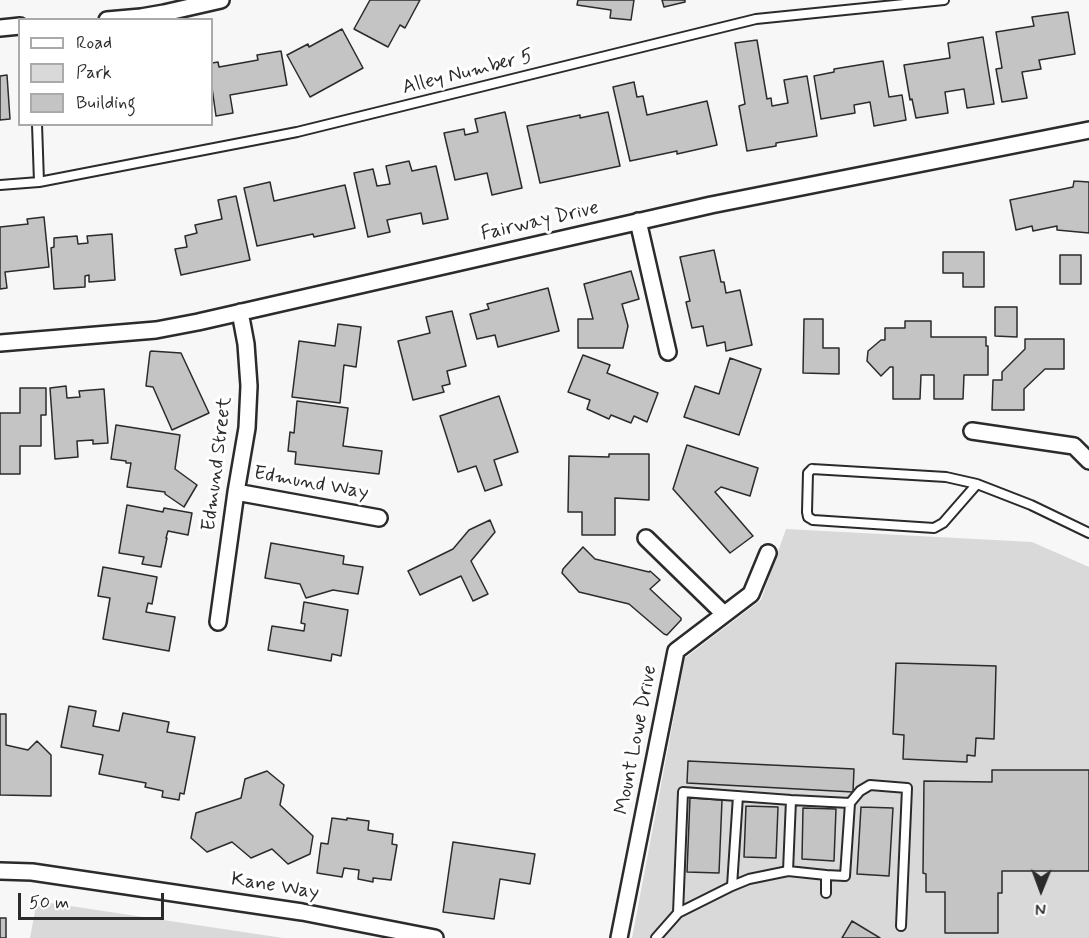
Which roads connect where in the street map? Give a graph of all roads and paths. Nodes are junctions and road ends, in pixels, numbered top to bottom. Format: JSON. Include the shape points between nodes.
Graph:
{"nodes":[{"id":1,"x":220,"y":0,"type":"edge"},
{"id":2,"x":944,"y":0,"type":"edge"},
{"id":3,"x":130,"y":18,"type":"edge"},
{"id":4,"x":18,"y":26,"type":"edge"},
{"id":5,"x":0,"y":28,"type":"edge"},
{"id":6,"x":37,"y":126,"type":"edge"},
{"id":7,"x":1089,"y":130,"type":"edge"},
{"id":8,"x":39,"y":182,"type":"junction"},
{"id":9,"x":0,"y":185,"type":"edge"},
{"id":10,"x":638,"y":221,"type":"junction"},
{"id":11,"x":240,"y":312,"type":"junction"},
{"id":12,"x":0,"y":343,"type":"edge"},
{"id":13,"x":668,"y":352,"type":"dead end"},
{"id":14,"x":972,"y":431,"type":"dead end"},
{"id":15,"x":1089,"y":461,"type":"edge"},
{"id":16,"x":977,"y":484,"type":"junction"},
{"id":17,"x":236,"y":492,"type":"junction"},
{"id":18,"x":379,"y":518,"type":"dead end"},
{"id":19,"x":1089,"y":533,"type":"edge"},
{"id":20,"x":646,"y":538,"type":"dead end"},
{"id":21,"x":768,"y":553,"type":"dead end"},
{"id":22,"x":724,"y":614,"type":"junction"},
{"id":23,"x":218,"y":622,"type":"dead end"},
{"id":24,"x":738,"y":796,"type":"junction"},
{"id":25,"x":791,"y":800,"type":"junction"},
{"id":26,"x":850,"y":803,"type":"junction"},
{"id":27,"x":0,"y":871,"type":"edge"},
{"id":28,"x":788,"y":871,"type":"junction"},
{"id":29,"x":826,"y":875,"type":"junction"},
{"id":30,"x":732,"y":886,"type":"junction"},
{"id":31,"x":826,"y":893,"type":"dead end"},
{"id":32,"x":678,"y":913,"type":"junction"},
{"id":33,"x":901,"y":926,"type":"dead end"},
{"id":34,"x":435,"y":938,"type":"edge"},
{"id":35,"x":619,"y":938,"type":"edge"},
{"id":36,"x":657,"y":938,"type":"edge"}],
"edges":[{"from":1,"to":3,"type":"street"},
{"from":2,"to":8,"type":"lane","name":"Alley Number 5","via":[[756,19],[297,132]]},
{"from":4,"to":5,"type":"street"},
{"from":6,"to":8,"type":"lane"},
{"from":7,"to":10,"type":"street","name":"Fairway Drive"},
{"from":8,"to":9,"type":"lane","name":"Alley Number 5"},
{"from":10,"to":11,"type":"street","name":"Fairway Drive"},
{"from":10,"to":13,"type":"street"},
{"from":11,"to":12,"type":"street","name":"Fairway Drive","via":[[156,330]]},
{"from":11,"to":17,"type":"street","name":"Edmund Street","via":[[249,386],[247,428]]},
{"from":14,"to":15,"type":"street","via":[[1074,446]]},
{"from":16,"to":16,"type":"lane","via":[[946,477],[812,470],[808,473],[807,512],[813,520],[933,528],[943,523]]},
{"from":16,"to":19,"type":"lane"},
{"from":17,"to":18,"type":"street","name":"Edmund Way"},
{"from":17,"to":23,"type":"street","name":"Edmund Street"},
{"from":20,"to":22,"type":"street"},
{"from":21,"to":22,"type":"street","name":"Mount Lowe Drive","via":[[751,594]]},
{"from":22,"to":35,"type":"street","name":"Mount Lowe Drive","via":[[676,651]]},
{"from":24,"to":25,"type":"lane"},
{"from":24,"to":30,"type":"lane"},
{"from":24,"to":32,"type":"lane","via":[[683,792]]},
{"from":25,"to":26,"type":"lane"},
{"from":25,"to":28,"type":"lane"},
{"from":26,"to":29,"type":"lane","via":[[845,876]]},
{"from":26,"to":33,"type":"lane","via":[[870,785],[907,788]]},
{"from":27,"to":34,"type":"street","name":"Kane Way","via":[[32,872],[270,907]]},
{"from":28,"to":29,"type":"lane"},
{"from":28,"to":30,"type":"lane"},
{"from":29,"to":31,"type":"lane"},
{"from":30,"to":32,"type":"lane"},
{"from":32,"to":36,"type":"lane"}]}
